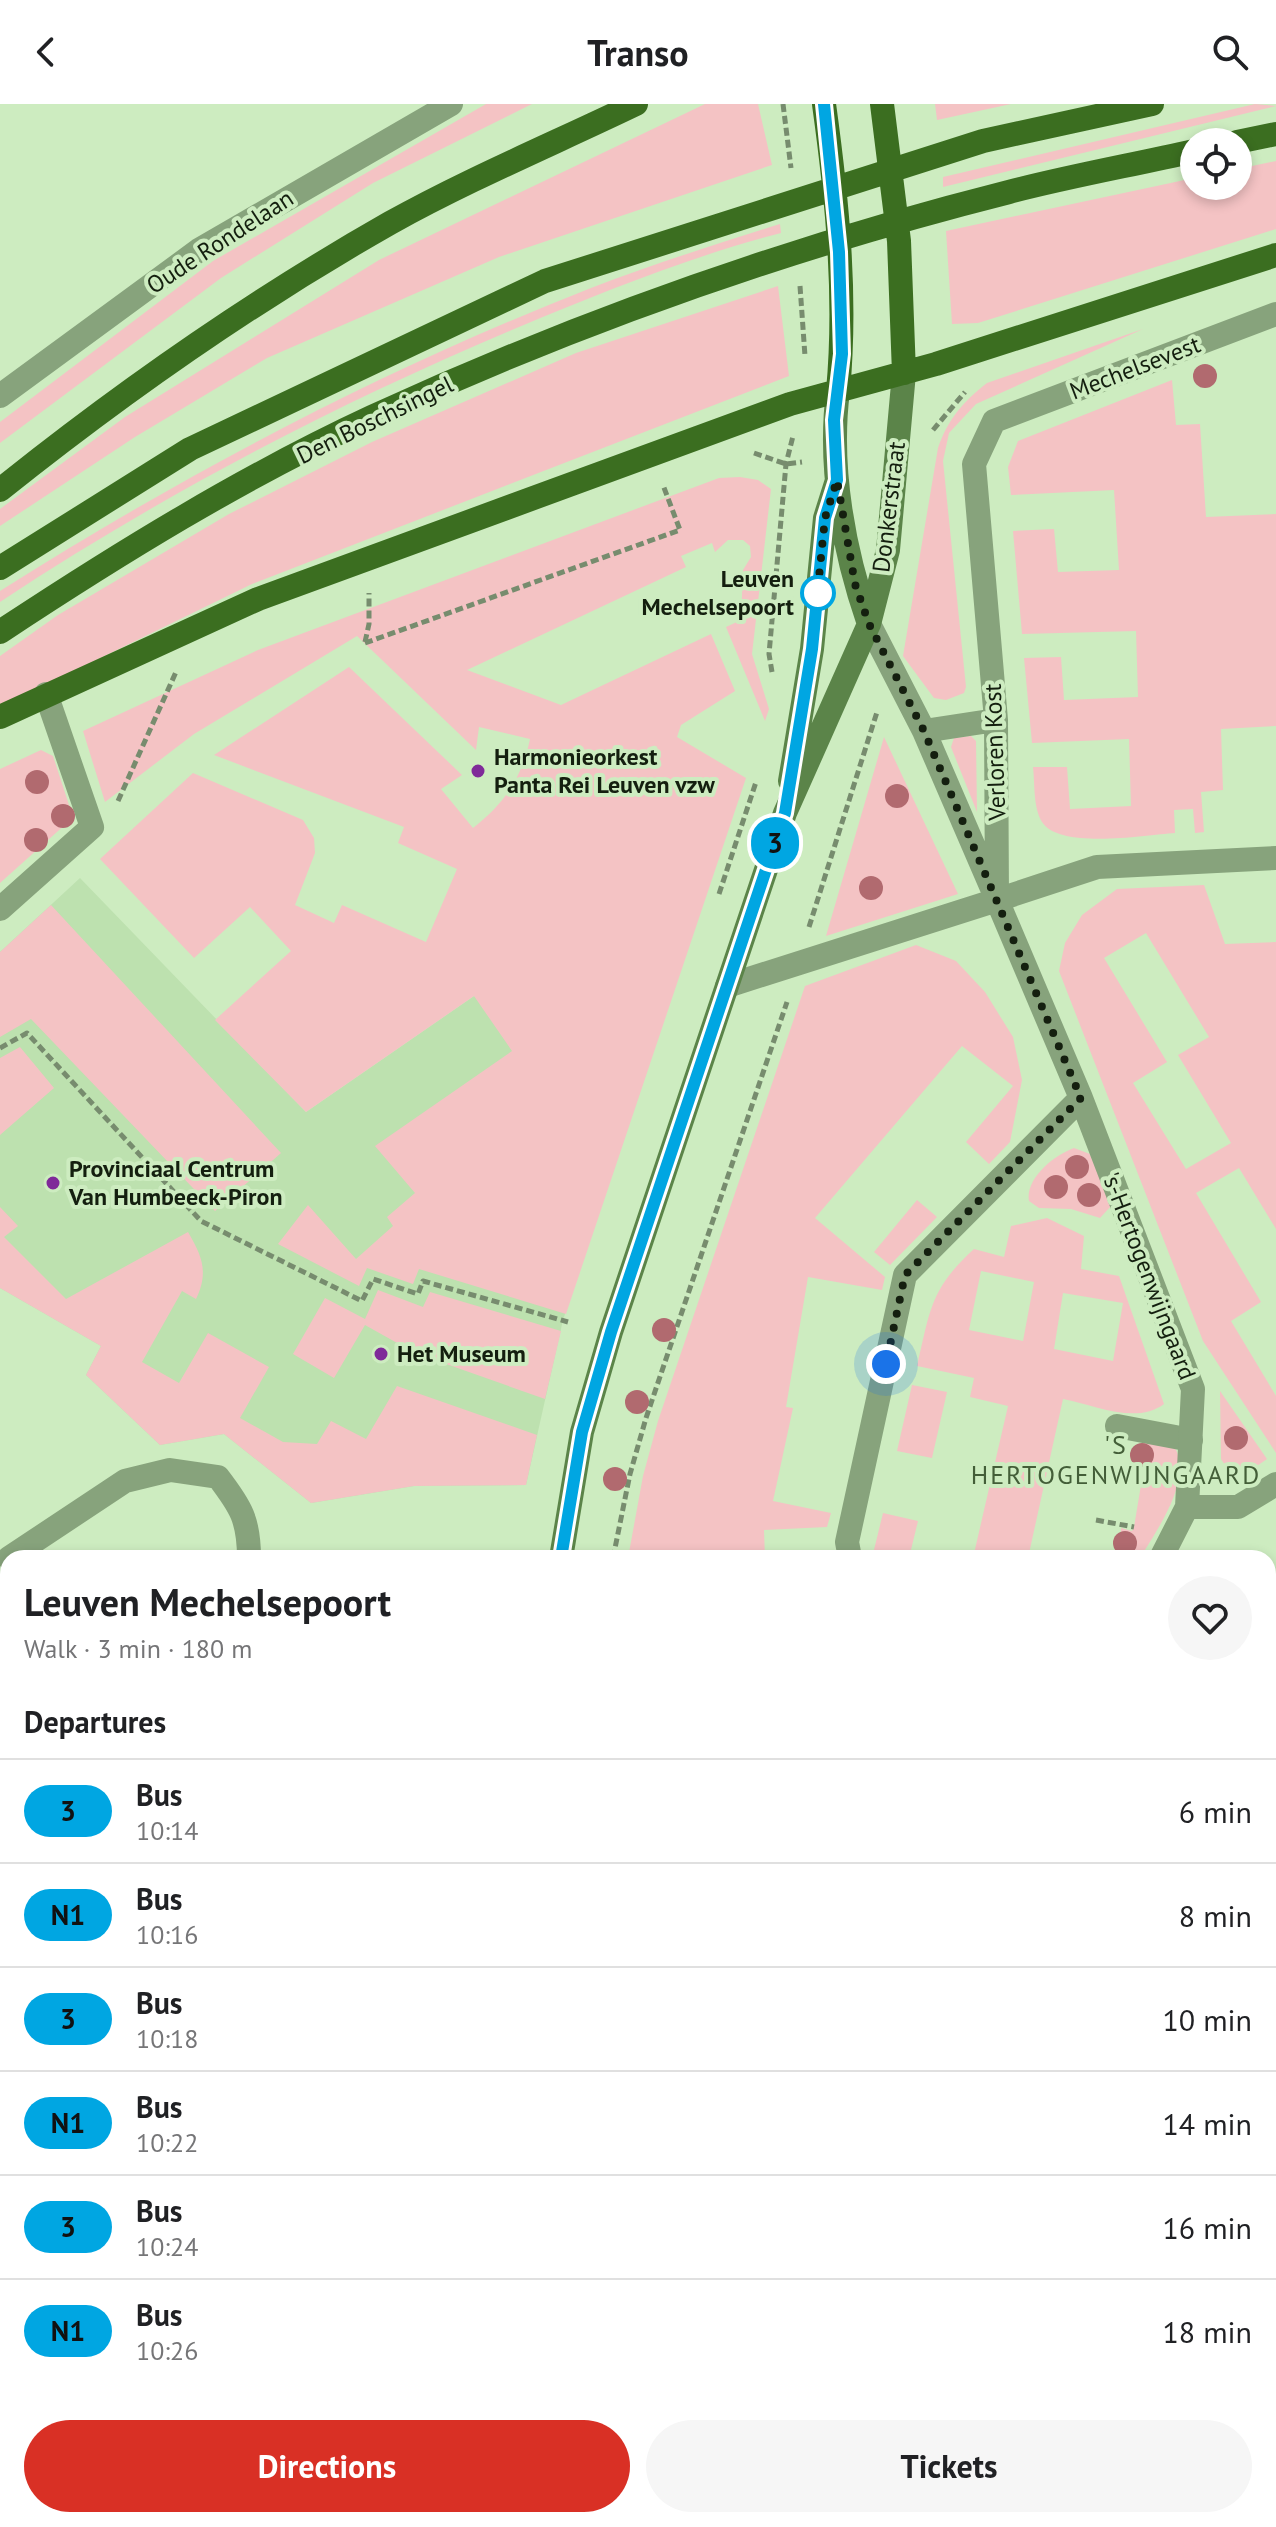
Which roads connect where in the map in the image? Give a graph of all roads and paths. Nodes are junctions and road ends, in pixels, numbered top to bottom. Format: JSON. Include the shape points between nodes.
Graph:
{"nodes":[{"id":1,"x":451,"y":104,"type":"edge"},
{"id":2,"x":636,"y":104,"type":"edge"},
{"id":3,"x":824,"y":104,"type":"edge"},
{"id":4,"x":882,"y":104,"type":"edge"},
{"id":5,"x":1152,"y":104,"type":"edge"},
{"id":6,"x":1276,"y":134,"type":"edge"},
{"id":7,"x":1252,"y":139,"type":"edge"},
{"id":8,"x":1180,"y":154,"type":"edge"},
{"id":9,"x":1276,"y":255,"type":"edge"},
{"id":10,"x":1276,"y":314,"type":"edge"},
{"id":11,"x":904,"y":373,"type":"junction"},
{"id":12,"x":838,"y":391,"type":"junction"},
{"id":13,"x":0,"y":396,"type":"edge"},
{"id":14,"x":994,"y":421,"type":"joint"},
{"id":15,"x":792,"y":442,"type":"dead end"},
{"id":16,"x":837,"y":480,"type":"junction"},
{"id":17,"x":663,"y":485,"type":"dead end"},
{"id":18,"x":0,"y":490,"type":"edge"},
{"id":19,"x":0,"y":568,"type":"edge"},
{"id":20,"x":369,"y":593,"type":"dead end"},
{"id":21,"x":869,"y":624,"type":"junction"},
{"id":22,"x":0,"y":632,"type":"edge"},
{"id":23,"x":176,"y":671,"type":"dead end"},
{"id":24,"x":774,"y":682,"type":"dead end"},
{"id":25,"x":46,"y":694,"type":"junction"},
{"id":26,"x":875,"y":715,"type":"dead end"},
{"id":27,"x":0,"y":717,"type":"edge"},
{"id":28,"x":996,"y":720,"type":"junction"},
{"id":29,"x":924,"y":731,"type":"junction"},
{"id":30,"x":761,"y":768,"type":"dead end"},
{"id":31,"x":785,"y":813,"type":"junction"},
{"id":32,"x":113,"y":814,"type":"dead end"},
{"id":33,"x":1276,"y":858,"type":"edge"},
{"id":34,"x":718,"y":898,"type":"dead end"},
{"id":35,"x":997,"y":900,"type":"junction"},
{"id":36,"x":0,"y":909,"type":"edge"},
{"id":37,"x":804,"y":943,"type":"dead end"},
{"id":38,"x":727,"y":986,"type":"junction"},
{"id":39,"x":788,"y":997,"type":"dead end"},
{"id":40,"x":0,"y":1048,"type":"edge"},
{"id":41,"x":1081,"y":1098,"type":"junction"},
{"id":42,"x":568,"y":1322,"type":"dead end"},
{"id":43,"x":1117,"y":1426,"type":"dead end"},
{"id":44,"x":1191,"y":1440,"type":"junction"},
{"id":45,"x":1276,"y":1484,"type":"edge"},
{"id":46,"x":1187,"y":1507,"type":"junction"},
{"id":47,"x":1096,"y":1520,"type":"dead end"},
{"id":48,"x":1134,"y":1527,"type":"dead end"},
{"id":49,"x":21,"y":1550,"type":"edge"},
{"id":50,"x":249,"y":1550,"type":"edge"},
{"id":51,"x":562,"y":1550,"type":"edge"},
{"id":52,"x":615,"y":1550,"type":"edge"},
{"id":53,"x":848,"y":1550,"type":"edge"},
{"id":54,"x":1165,"y":1550,"type":"edge"}],
"edges":[{"from":1,"to":13,"type":"street","name":"Oude Rondelaan","via":[[199,250]]},
{"from":2,"to":18,"type":"main road","via":[[393,222],[248,308],[112,400]]},
{"from":3,"to":12,"type":"main road","via":[[839,252]]},
{"from":4,"to":11,"type":"main road","via":[[899,241]]},
{"from":5,"to":19,"type":"main road","via":[[983,141],[545,281],[190,449]]},
{"from":6,"to":7,"type":"main road"},
{"from":8,"to":22,"type":"main road","name":"Den Boschsingel","via":[[1010,192],[775,260],[577,329],[370,418],[230,492]]},
{"from":9,"to":11,"type":"main road"},
{"from":10,"to":14,"type":"street","name":"Mechelsevest"},
{"from":11,"to":12,"type":"main road"},
{"from":11,"to":21,"type":"street","name":"Donkerstraat","via":[[888,550]]},
{"from":12,"to":16,"type":"street","name":"Donkerstraat"},
{"from":12,"to":25,"type":"main road","via":[[258,599]]},
{"from":14,"to":28,"type":"street","name":"Verloren Kost","via":[[974,464]]},
{"from":15,"to":24,"type":"path","via":[[769,654]]},
{"from":16,"to":21,"type":"street","via":[[855,584]]},
{"from":16,"to":31,"type":"street","name":"Donkerstraat","via":[[825,518],[812,649]]},
{"from":17,"to":20,"type":"path","via":[[680,530],[365,643]]},
{"from":21,"to":29,"type":"street","name":"'s-Hertogenwijngaard"},
{"from":21,"to":31,"type":"street","name":"Donkerstraat"},
{"from":23,"to":32,"type":"path"},
{"from":25,"to":27,"type":"main road"},
{"from":25,"to":36,"type":"street","via":[[92,827]]},
{"from":26,"to":37,"type":"path"},
{"from":28,"to":29,"type":"street"},
{"from":28,"to":35,"type":"street","name":"Verloren Kost"},
{"from":29,"to":35,"type":"street","name":"'s-Hertogenwijngaard"},
{"from":30,"to":34,"type":"path"},
{"from":31,"to":38,"type":"street","name":"Donkerstraat"},
{"from":33,"to":35,"type":"street","via":[[1097,867]]},
{"from":35,"to":38,"type":"street"},
{"from":35,"to":41,"type":"street","name":"'s-Hertogenwijngaard"},
{"from":38,"to":51,"type":"street","name":"Donkerstraat","via":[[602,1361],[582,1432]]},
{"from":39,"to":52,"type":"path","via":[[651,1404]]},
{"from":40,"to":42,"type":"path","via":[[27,1033],[201,1221],[362,1301],[373,1279],[418,1294],[423,1281]]},
{"from":41,"to":44,"type":"street","name":"'s-Hertogenwijngaard","via":[[1193,1389]]},
{"from":41,"to":53,"type":"street","via":[[905,1275]]},
{"from":43,"to":44,"type":"street"},
{"from":44,"to":46,"type":"street","name":"'s-Hertogenwijngaard"},
{"from":45,"to":46,"type":"street","via":[[1238,1507]]},
{"from":46,"to":54,"type":"street","name":"'s-Hertogenwijngaard"},
{"from":47,"to":48,"type":"path"},
{"from":49,"to":50,"type":"street","via":[[125,1481],[170,1470],[218,1477],[241,1507]]}]}
